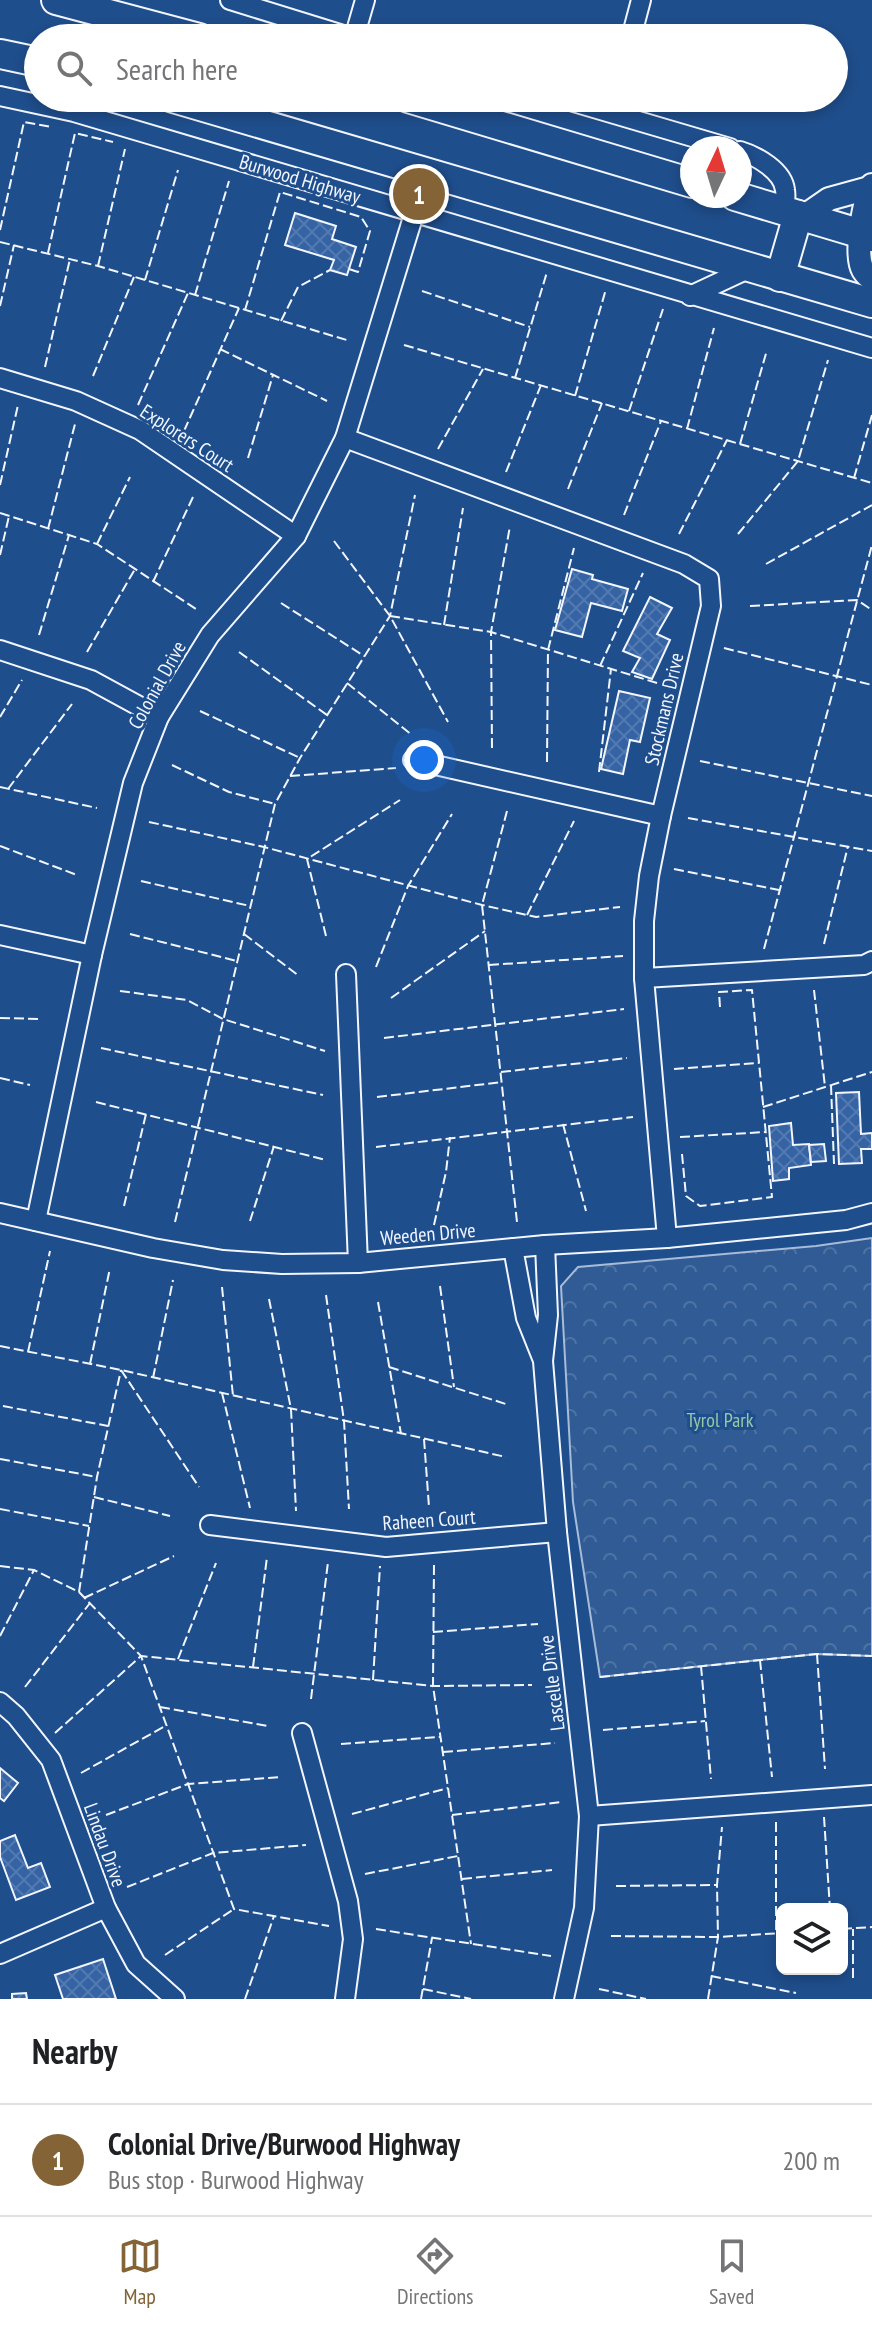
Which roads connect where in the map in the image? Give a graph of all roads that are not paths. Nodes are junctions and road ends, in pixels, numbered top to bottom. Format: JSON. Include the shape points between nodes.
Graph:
{"nodes":[{"id":1,"x":56,"y":0,"type":"edge"},
{"id":2,"x":230,"y":0,"type":"edge"},
{"id":3,"x":365,"y":0,"type":"edge"},
{"id":4,"x":641,"y":0,"type":"edge"},
{"id":5,"x":146,"y":24,"type":"edge"},
{"id":6,"x":308,"y":24,"type":"edge"},
{"id":7,"x":358,"y":24,"type":"edge"},
{"id":8,"x":635,"y":24,"type":"edge"},
{"id":9,"x":0,"y":54,"type":"edge"},
{"id":10,"x":24,"y":59,"type":"edge"},
{"id":11,"x":0,"y":96,"type":"edge"},
{"id":12,"x":24,"y":99,"type":"edge"},
{"id":13,"x":93,"y":112,"type":"edge"},
{"id":14,"x":221,"y":112,"type":"edge"},
{"id":15,"x":455,"y":112,"type":"edge"},
{"id":16,"x":630,"y":112,"type":"edge"},
{"id":17,"x":697,"y":136,"type":"edge"},
{"id":18,"x":752,"y":156,"type":"edge"},
{"id":19,"x":680,"y":179,"type":"edge"},
{"id":20,"x":871,"y":186,"type":"edge"},
{"id":21,"x":752,"y":201,"type":"edge"},
{"id":22,"x":414,"y":214,"type":"junction"},
{"id":23,"x":795,"y":214,"type":"junction"},
{"id":24,"x":866,"y":235,"type":"edge"},
{"id":25,"x":750,"y":268,"type":"junction"},
{"id":26,"x":780,"y":277,"type":"junction"},
{"id":27,"x":872,"y":280,"type":"edge"},
{"id":28,"x":690,"y":296,"type":"junction"},
{"id":29,"x":872,"y":303,"type":"edge"},
{"id":30,"x":872,"y":348,"type":"edge"},
{"id":31,"x":0,"y":378,"type":"edge"},
{"id":32,"x":345,"y":438,"type":"junction"},
{"id":33,"x":296,"y":536,"type":"junction"},
{"id":34,"x":0,"y":650,"type":"edge"},
{"id":35,"x":159,"y":717,"type":"junction"},
{"id":36,"x":413,"y":760,"type":"dead end"},
{"id":37,"x":661,"y":816,"type":"junction"},
{"id":38,"x":0,"y":935,"type":"edge"},
{"id":39,"x":92,"y":955,"type":"junction"},
{"id":40,"x":872,"y":961,"type":"edge"},
{"id":41,"x":346,"y":974,"type":"dead end"},
{"id":42,"x":644,"y":978,"type":"junction"},
{"id":43,"x":0,"y":1213,"type":"edge"},
{"id":44,"x":869,"y":1215,"type":"edge"},
{"id":45,"x":36,"y":1221,"type":"junction"},
{"id":46,"x":667,"y":1238,"type":"junction"},
{"id":47,"x":545,"y":1245,"type":"junction"},
{"id":48,"x":513,"y":1248,"type":"junction"},
{"id":49,"x":358,"y":1263,"type":"junction"},
{"id":50,"x":543,"y":1361,"type":"junction"},
{"id":51,"x":210,"y":1525,"type":"dead end"},
{"id":52,"x":557,"y":1532,"type":"junction"},
{"id":53,"x":0,"y":1702,"type":"edge"},
{"id":54,"x":302,"y":1733,"type":"dead end"},
{"id":55,"x":872,"y":1795,"type":"edge"},
{"id":56,"x":589,"y":1816,"type":"junction"},
{"id":57,"x":106,"y":1908,"type":"junction"},
{"id":58,"x":0,"y":1954,"type":"edge"},
{"id":59,"x":175,"y":1999,"type":"edge"},
{"id":60,"x":345,"y":1999,"type":"edge"},
{"id":61,"x":564,"y":1999,"type":"edge"}],
"edges":[{"from":1,"to":5,"type":"highway"},
{"from":2,"to":6,"type":"street"},
{"from":3,"to":7,"type":"street"},
{"from":4,"to":8,"type":"street"},
{"from":9,"to":10,"type":"highway"},
{"from":11,"to":12,"type":"street","name":"Burwood Highway"},
{"from":13,"to":22,"type":"street","name":"Burwood Highway"},
{"from":14,"to":25,"type":"highway"},
{"from":15,"to":19,"type":"highway"},
{"from":16,"to":17,"type":"street"},
{"from":18,"to":23,"type":"street","via":[[786,187]]},
{"from":20,"to":23,"type":"street"},
{"from":20,"to":24,"type":"street"},
{"from":21,"to":23,"type":"highway"},
{"from":22,"to":28,"type":"street","name":"Burwood Highway"},
{"from":22,"to":32,"type":"street","name":"Colonial Drive"},
{"from":23,"to":24,"type":"highway"},
{"from":23,"to":26,"type":"highway"},
{"from":24,"to":27,"type":"street","via":[[862,270]]},
{"from":25,"to":26,"type":"highway"},
{"from":25,"to":28,"type":"street"},
{"from":26,"to":29,"type":"highway"},
{"from":28,"to":30,"type":"street","name":"Burwood Highway"},
{"from":31,"to":33,"type":"street","name":"Explorers Court","via":[[76,401],[140,430]]},
{"from":32,"to":33,"type":"street","name":"Colonial Drive"},
{"from":32,"to":37,"type":"street","name":"Stockmans Drive","via":[[684,564],[709,579],[711,606]]},
{"from":33,"to":35,"type":"street","name":"Colonial Drive","via":[[210,635]]},
{"from":34,"to":35,"type":"street","via":[[91,680]]},
{"from":35,"to":39,"type":"street","name":"Colonial Drive","via":[[133,783]]},
{"from":36,"to":37,"type":"street"},
{"from":37,"to":42,"type":"street","name":"Stockmans Drive","via":[[647,891]]},
{"from":38,"to":39,"type":"street"},
{"from":39,"to":45,"type":"street","name":"Colonial Drive"},
{"from":40,"to":42,"type":"street"},
{"from":41,"to":49,"type":"street"},
{"from":42,"to":46,"type":"street","name":"Stockmans Drive"},
{"from":43,"to":45,"type":"street","name":"Weeden Drive"},
{"from":44,"to":46,"type":"street","name":"Weeden Drive"},
{"from":45,"to":49,"type":"street","name":"Weeden Drive","via":[[223,1260]]},
{"from":46,"to":47,"type":"street","name":"Weeden Drive"},
{"from":47,"to":48,"type":"street","name":"Weeden Drive"},
{"from":47,"to":50,"type":"street","name":"Lascelle Drive","via":[[548,1315]]},
{"from":48,"to":49,"type":"street","name":"Weeden Drive"},
{"from":48,"to":50,"type":"street","name":"Lascelle Drive","via":[[526,1318]]},
{"from":50,"to":52,"type":"street","name":"Lascelle Drive"},
{"from":51,"to":52,"type":"street","name":"Raheen Court","via":[[386,1547]]},
{"from":52,"to":56,"type":"street","name":"Lascelle Drive"},
{"from":53,"to":57,"type":"street","name":"Lindau Drive","via":[[51,1760]]},
{"from":54,"to":60,"type":"street","via":[[348,1901],[353,1939]]},
{"from":55,"to":56,"type":"street"},
{"from":56,"to":61,"type":"street","name":"Lascelle Drive","via":[[584,1908]]},
{"from":57,"to":58,"type":"street"},
{"from":57,"to":59,"type":"street","name":"Lindau Drive","via":[[136,1964]]}]}
